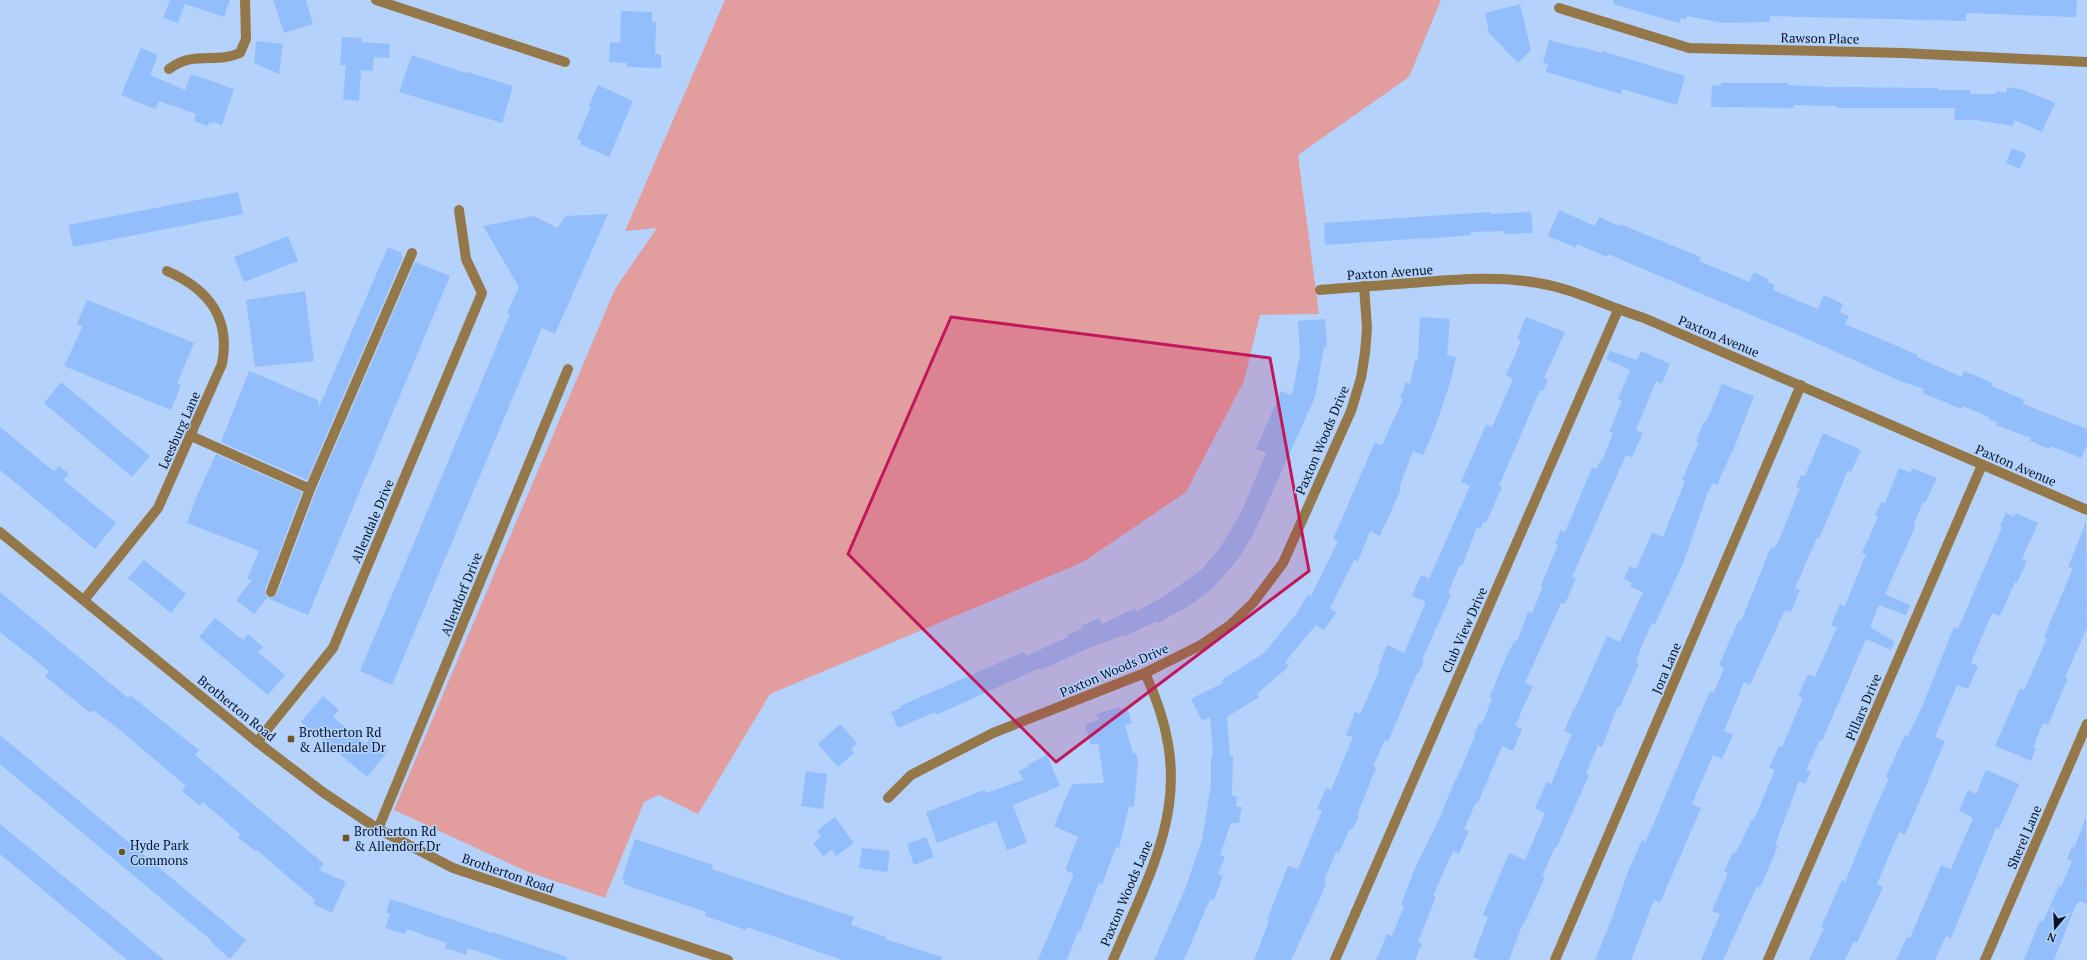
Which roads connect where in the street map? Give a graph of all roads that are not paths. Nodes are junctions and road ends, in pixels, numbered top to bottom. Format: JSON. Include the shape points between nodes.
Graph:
{"nodes":[{"id":1,"x":245,"y":0,"type":"edge"},
{"id":2,"x":376,"y":0,"type":"edge"},
{"id":3,"x":1559,"y":8,"type":"dead end"},
{"id":4,"x":565,"y":62,"type":"dead end"},
{"id":5,"x":2087,"y":62,"type":"edge"},
{"id":6,"x":169,"y":69,"type":"dead end"},
{"id":7,"x":460,"y":210,"type":"dead end"},
{"id":8,"x":412,"y":253,"type":"dead end"},
{"id":9,"x":167,"y":271,"type":"dead end"},
{"id":10,"x":1364,"y":286,"type":"junction"},
{"id":11,"x":1320,"y":290,"type":"dead end"},
{"id":12,"x":1618,"y":310,"type":"junction"},
{"id":13,"x":568,"y":369,"type":"dead end"},
{"id":14,"x":1801,"y":385,"type":"junction"},
{"id":15,"x":191,"y":436,"type":"junction"},
{"id":16,"x":1982,"y":465,"type":"junction"},
{"id":17,"x":310,"y":489,"type":"junction"},
{"id":18,"x":2087,"y":510,"type":"edge"},
{"id":19,"x":0,"y":532,"type":"edge"},
{"id":20,"x":271,"y":592,"type":"dead end"},
{"id":21,"x":84,"y":600,"type":"junction"},
{"id":22,"x":1145,"y":674,"type":"junction"},
{"id":23,"x":2087,"y":724,"type":"edge"},
{"id":24,"x":257,"y":742,"type":"junction"},
{"id":25,"x":888,"y":798,"type":"dead end"},
{"id":26,"x":378,"y":829,"type":"junction"},
{"id":27,"x":728,"y":960,"type":"edge"},
{"id":28,"x":1112,"y":960,"type":"edge"},
{"id":29,"x":1335,"y":960,"type":"edge"},
{"id":30,"x":1555,"y":960,"type":"edge"},
{"id":31,"x":1768,"y":960,"type":"edge"},
{"id":32,"x":1985,"y":960,"type":"edge"}],
"edges":[{"from":1,"to":6,"type":"street","via":[[246,39],[240,53],[231,57],[199,57],[178,62]]},
{"from":2,"to":4,"type":"street"},
{"from":3,"to":5,"type":"street","name":"Rawson Place","via":[[1689,48],[1903,53]]},
{"from":7,"to":24,"type":"street","name":"Allendale Drive","via":[[466,259],[482,293],[333,648]]},
{"from":8,"to":17,"type":"street"},
{"from":9,"to":15,"type":"street","name":"Leesburg Lane","via":[[186,279],[205,295],[215,308],[224,340],[222,364]]},
{"from":10,"to":11,"type":"street","name":"Paxton Avenue"},
{"from":10,"to":12,"type":"street","name":"Paxton Avenue","via":[[1506,278],[1539,283],[1579,294]]},
{"from":10,"to":22,"type":"street","name":"Paxton Woods Drive","via":[[1367,328],[1359,385],[1351,411],[1283,563],[1253,603],[1229,626],[1201,645]]},
{"from":12,"to":14,"type":"street","name":"Paxton Avenue","via":[[1644,318]]},
{"from":12,"to":29,"type":"street","name":"Club View Drive"},
{"from":13,"to":26,"type":"street","name":"Allendorf Drive"},
{"from":14,"to":16,"type":"street","name":"Paxton Avenue"},
{"from":14,"to":30,"type":"street","name":"Jora Lane"},
{"from":15,"to":17,"type":"street"},
{"from":15,"to":21,"type":"street","name":"Leesburg Lane","via":[[158,508]]},
{"from":16,"to":18,"type":"street","name":"Paxton Avenue"},
{"from":16,"to":31,"type":"street","name":"Pillars Drive"},
{"from":17,"to":20,"type":"street"},
{"from":19,"to":21,"type":"street","name":"Brotherton Road"},
{"from":21,"to":24,"type":"street","name":"Brotherton Road"},
{"from":22,"to":25,"type":"street","name":"Paxton Woods Drive","via":[[993,733],[912,775]]},
{"from":22,"to":28,"type":"street","name":"Paxton Woods Lane","via":[[1158,700],[1166,727],[1171,759],[1171,792],[1167,824],[1158,855]]},
{"from":23,"to":32,"type":"street","name":"Sherel Lane"},
{"from":24,"to":26,"type":"street","name":"Brotherton Road","via":[[324,793]]},
{"from":26,"to":27,"type":"street","name":"Brotherton Road","via":[[453,868]]}]}
